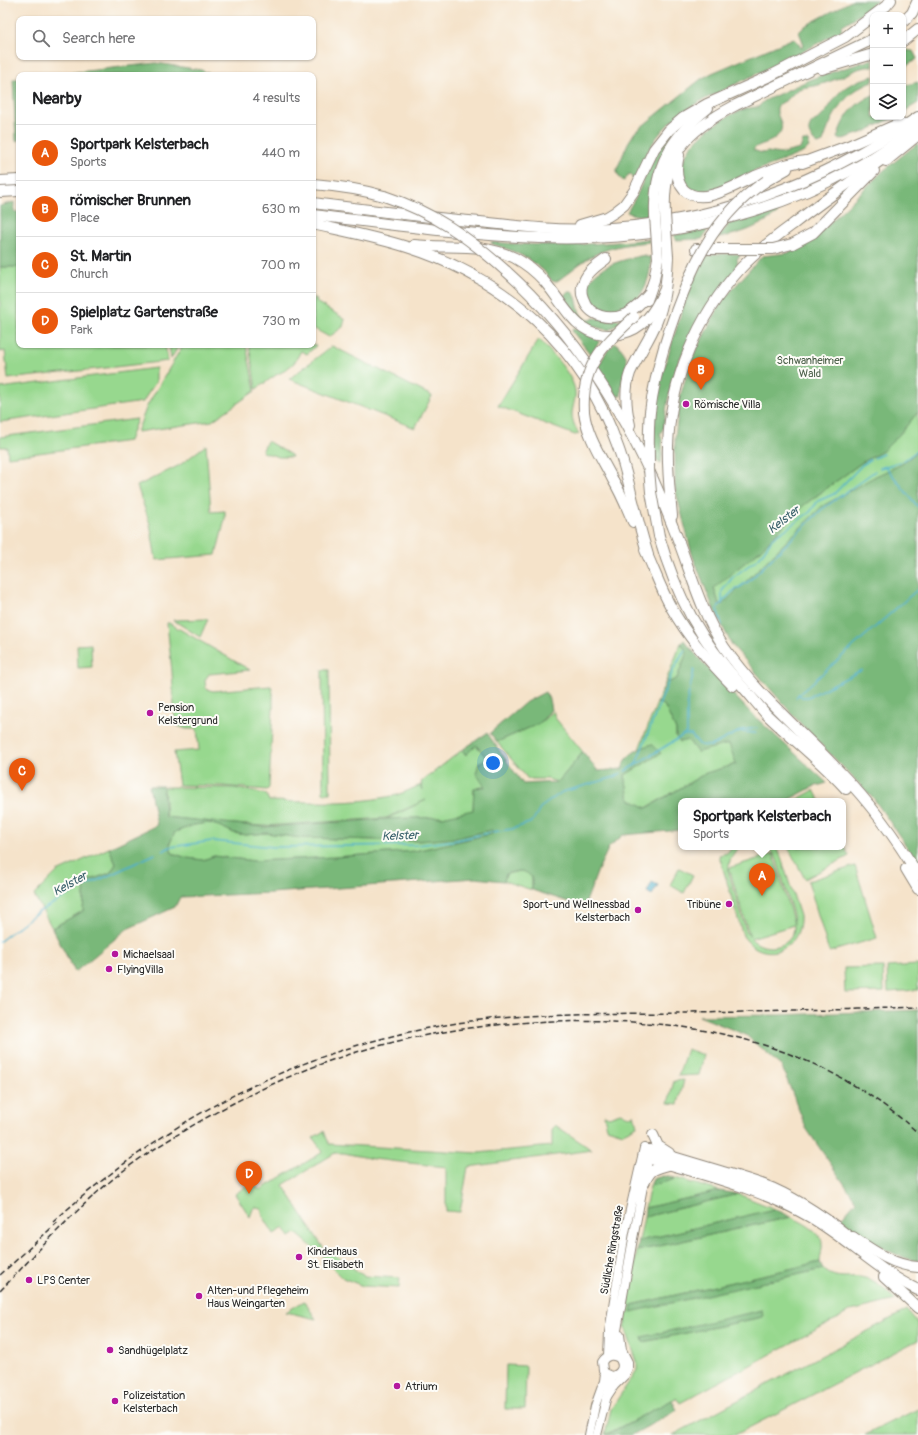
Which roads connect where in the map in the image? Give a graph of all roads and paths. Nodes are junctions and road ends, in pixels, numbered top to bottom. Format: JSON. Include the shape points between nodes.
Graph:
{"nodes":[{"id":1,"x":891,"y":0,"type":"edge"},
{"id":2,"x":915,"y":3,"type":"edge"},
{"id":3,"x":906,"y":19,"type":"edge"},
{"id":4,"x":870,"y":40,"type":"edge"},
{"id":5,"x":870,"y":55,"type":"edge"},
{"id":6,"x":782,"y":83,"type":"junction"},
{"id":7,"x":720,"y":100,"type":"junction"},
{"id":8,"x":918,"y":116,"type":"edge"},
{"id":9,"x":918,"y":127,"type":"edge"},
{"id":10,"x":918,"y":135,"type":"edge"},
{"id":11,"x":680,"y":148,"type":"junction"},
{"id":12,"x":807,"y":161,"type":"junction"},
{"id":13,"x":16,"y":180,"type":"edge"},
{"id":14,"x":0,"y":181,"type":"edge"},
{"id":15,"x":316,"y":184,"type":"edge"},
{"id":16,"x":16,"y":191,"type":"edge"},
{"id":17,"x":0,"y":192,"type":"edge"},
{"id":18,"x":316,"y":203,"type":"edge"},
{"id":19,"x":316,"y":215,"type":"edge"},
{"id":20,"x":660,"y":215,"type":"junction"},
{"id":21,"x":316,"y":225,"type":"edge"},
{"id":22,"x":540,"y":228,"type":"junction"},
{"id":23,"x":393,"y":242,"type":"junction"},
{"id":24,"x":696,"y":249,"type":"dead end"},
{"id":25,"x":663,"y":258,"type":"junction"},
{"id":26,"x":606,"y":259,"type":"dead end"},
{"id":27,"x":664,"y":291,"type":"junction"},
{"id":28,"x":649,"y":294,"type":"junction"},
{"id":29,"x":631,"y":433,"type":"junction"},
{"id":30,"x":674,"y":528,"type":"junction"},
{"id":31,"x":648,"y":555,"type":"junction"},
{"id":32,"x":767,"y":714,"type":"junction"},
{"id":33,"x":918,"y":876,"type":"edge"},
{"id":34,"x":918,"y":889,"type":"edge"},
{"id":35,"x":653,"y":1135,"type":"dead end"},
{"id":36,"x":646,"y":1153,"type":"junction"},
{"id":37,"x":671,"y":1160,"type":"junction"},
{"id":38,"x":643,"y":1185,"type":"junction"},
{"id":39,"x":834,"y":1229,"type":"junction"},
{"id":40,"x":918,"y":1267,"type":"edge"},
{"id":41,"x":918,"y":1284,"type":"edge"},
{"id":42,"x":918,"y":1290,"type":"edge"},
{"id":43,"x":918,"y":1308,"type":"edge"},
{"id":44,"x":619,"y":1326,"type":"junction"},
{"id":45,"x":612,"y":1356,"type":"junction"},
{"id":46,"x":608,"y":1374,"type":"junction"},
{"id":47,"x":606,"y":1398,"type":"junction"},
{"id":48,"x":588,"y":1435,"type":"edge"},
{"id":49,"x":598,"y":1435,"type":"edge"}],
"edges":[{"from":1,"to":7,"type":"highway","via":[[845,37]]},
{"from":2,"to":3,"type":"highway","bridge":true,"via":[[912,13]]},
{"from":4,"to":6,"type":"highway"},
{"from":5,"to":6,"type":"highway"},
{"from":6,"to":11,"type":"highway","via":[[717,114],[697,129]]},
{"from":7,"to":20,"type":"highway","via":[[687,126],[671,147],[656,185]]},
{"from":7,"to":22,"type":"highway","via":[[690,113],[664,135],[651,154],[630,197],[615,212],[600,220],[582,224]]},
{"from":8,"to":12,"type":"highway"},
{"from":8,"to":22,"type":"highway","via":[[881,142],[824,172],[728,208],[627,227]]},
{"from":9,"to":19,"type":"highway","via":[[858,166],[799,195],[734,217],[673,230],[606,237],[542,238],[434,230]]},
{"from":10,"to":24,"type":"highway","bridge":true,"via":[[878,168],[813,233],[792,244],[773,249]]},
{"from":10,"to":30,"type":"highway","via":[[760,250],[730,281],[711,308],[686,358],[674,394],[669,430],[668,484]]},
{"from":11,"to":12,"type":"highway","via":[[678,180],[685,190],[698,196],[714,195],[787,164]]},
{"from":11,"to":20,"type":"highway","via":[[667,176]]},
{"from":12,"to":32,"type":"highway","bridge":true,"via":[[766,181],[742,200],[701,252],[672,321],[661,357],[649,425],[651,492],[659,536],[674,582],[698,630],[719,660]]},
{"from":13,"to":14,"type":"highway"},
{"from":15,"to":29,"type":"highway","bridge":true,"via":[[365,190],[413,206],[446,224],[482,250],[545,310],[569,338],[599,380]]},
{"from":16,"to":17,"type":"highway"},
{"from":18,"to":22,"type":"highway","via":[[419,217]]},
{"from":20,"to":25,"type":"highway","bridge":true},
{"from":21,"to":23,"type":"highway"},
{"from":23,"to":27,"type":"highway","via":[[421,246],[480,248],[510,256],[528,266],[543,279],[573,320],[584,328],[602,334],[622,334],[638,327],[652,314]]},
{"from":23,"to":31,"type":"highway","via":[[446,261],[495,287],[539,322],[560,345],[595,394],[612,432]]},
{"from":25,"to":27,"type":"highway"},
{"from":25,"to":28,"type":"highway"},
{"from":26,"to":28,"type":"highway","via":[[588,274],[583,284],[582,295],[590,311],[601,316],[622,315],[639,305]]},
{"from":27,"to":29,"type":"highway","via":[[657,322],[628,379],[626,401]]},
{"from":28,"to":31,"type":"highway","bridge":true,"via":[[641,309],[604,346],[594,362],[585,389],[584,412],[592,440],[615,482]]},
{"from":29,"to":30,"type":"highway"},
{"from":30,"to":33,"type":"highway","via":[[701,604],[724,646],[750,681],[863,798],[901,848]]},
{"from":31,"to":32,"type":"highway","via":[[667,599],[688,633],[724,677]]},
{"from":32,"to":34,"type":"highway","via":[[857,801],[891,845]]},
{"from":35,"to":37,"type":"highway","via":[[658,1146]]},
{"from":36,"to":37,"type":"highway"},
{"from":36,"to":38,"type":"main road","name":"Südliche Ringstraße"},
{"from":36,"to":45,"type":"main road","name":"Südliche Ringstraße","via":[[625,1232],[609,1332]]},
{"from":37,"to":38,"type":"highway","via":[[654,1169]]},
{"from":37,"to":39,"type":"highway","via":[[765,1195]]},
{"from":38,"to":44,"type":"main road","name":"Südliche Ringstraße"},
{"from":39,"to":40,"type":"highway","via":[[892,1260]]},
{"from":39,"to":41,"type":"highway","via":[[884,1265]]},
{"from":39,"to":42,"type":"highway","via":[[883,1270]]},
{"from":39,"to":43,"type":"highway","via":[[871,1267]]},
{"from":44,"to":45,"type":"main road","name":"Südliche Ringstraße"},
{"from":44,"to":47,"type":"main road","via":[[620,1342],[628,1368]]},
{"from":45,"to":46,"type":"main road","name":"Südliche Ringstraße","via":[[602,1362],[603,1370]]},
{"from":45,"to":46,"type":"main road","name":"Südliche Ringstraße","via":[[621,1361],[622,1368],[619,1373]]},
{"from":46,"to":47,"type":"main road","name":"Südliche Ringstraße"},
{"from":46,"to":48,"type":"main road","name":"Südliche Ringstraße","via":[[595,1406]]},
{"from":47,"to":49,"type":"main road","name":"Südliche Ringstraße"}]}
